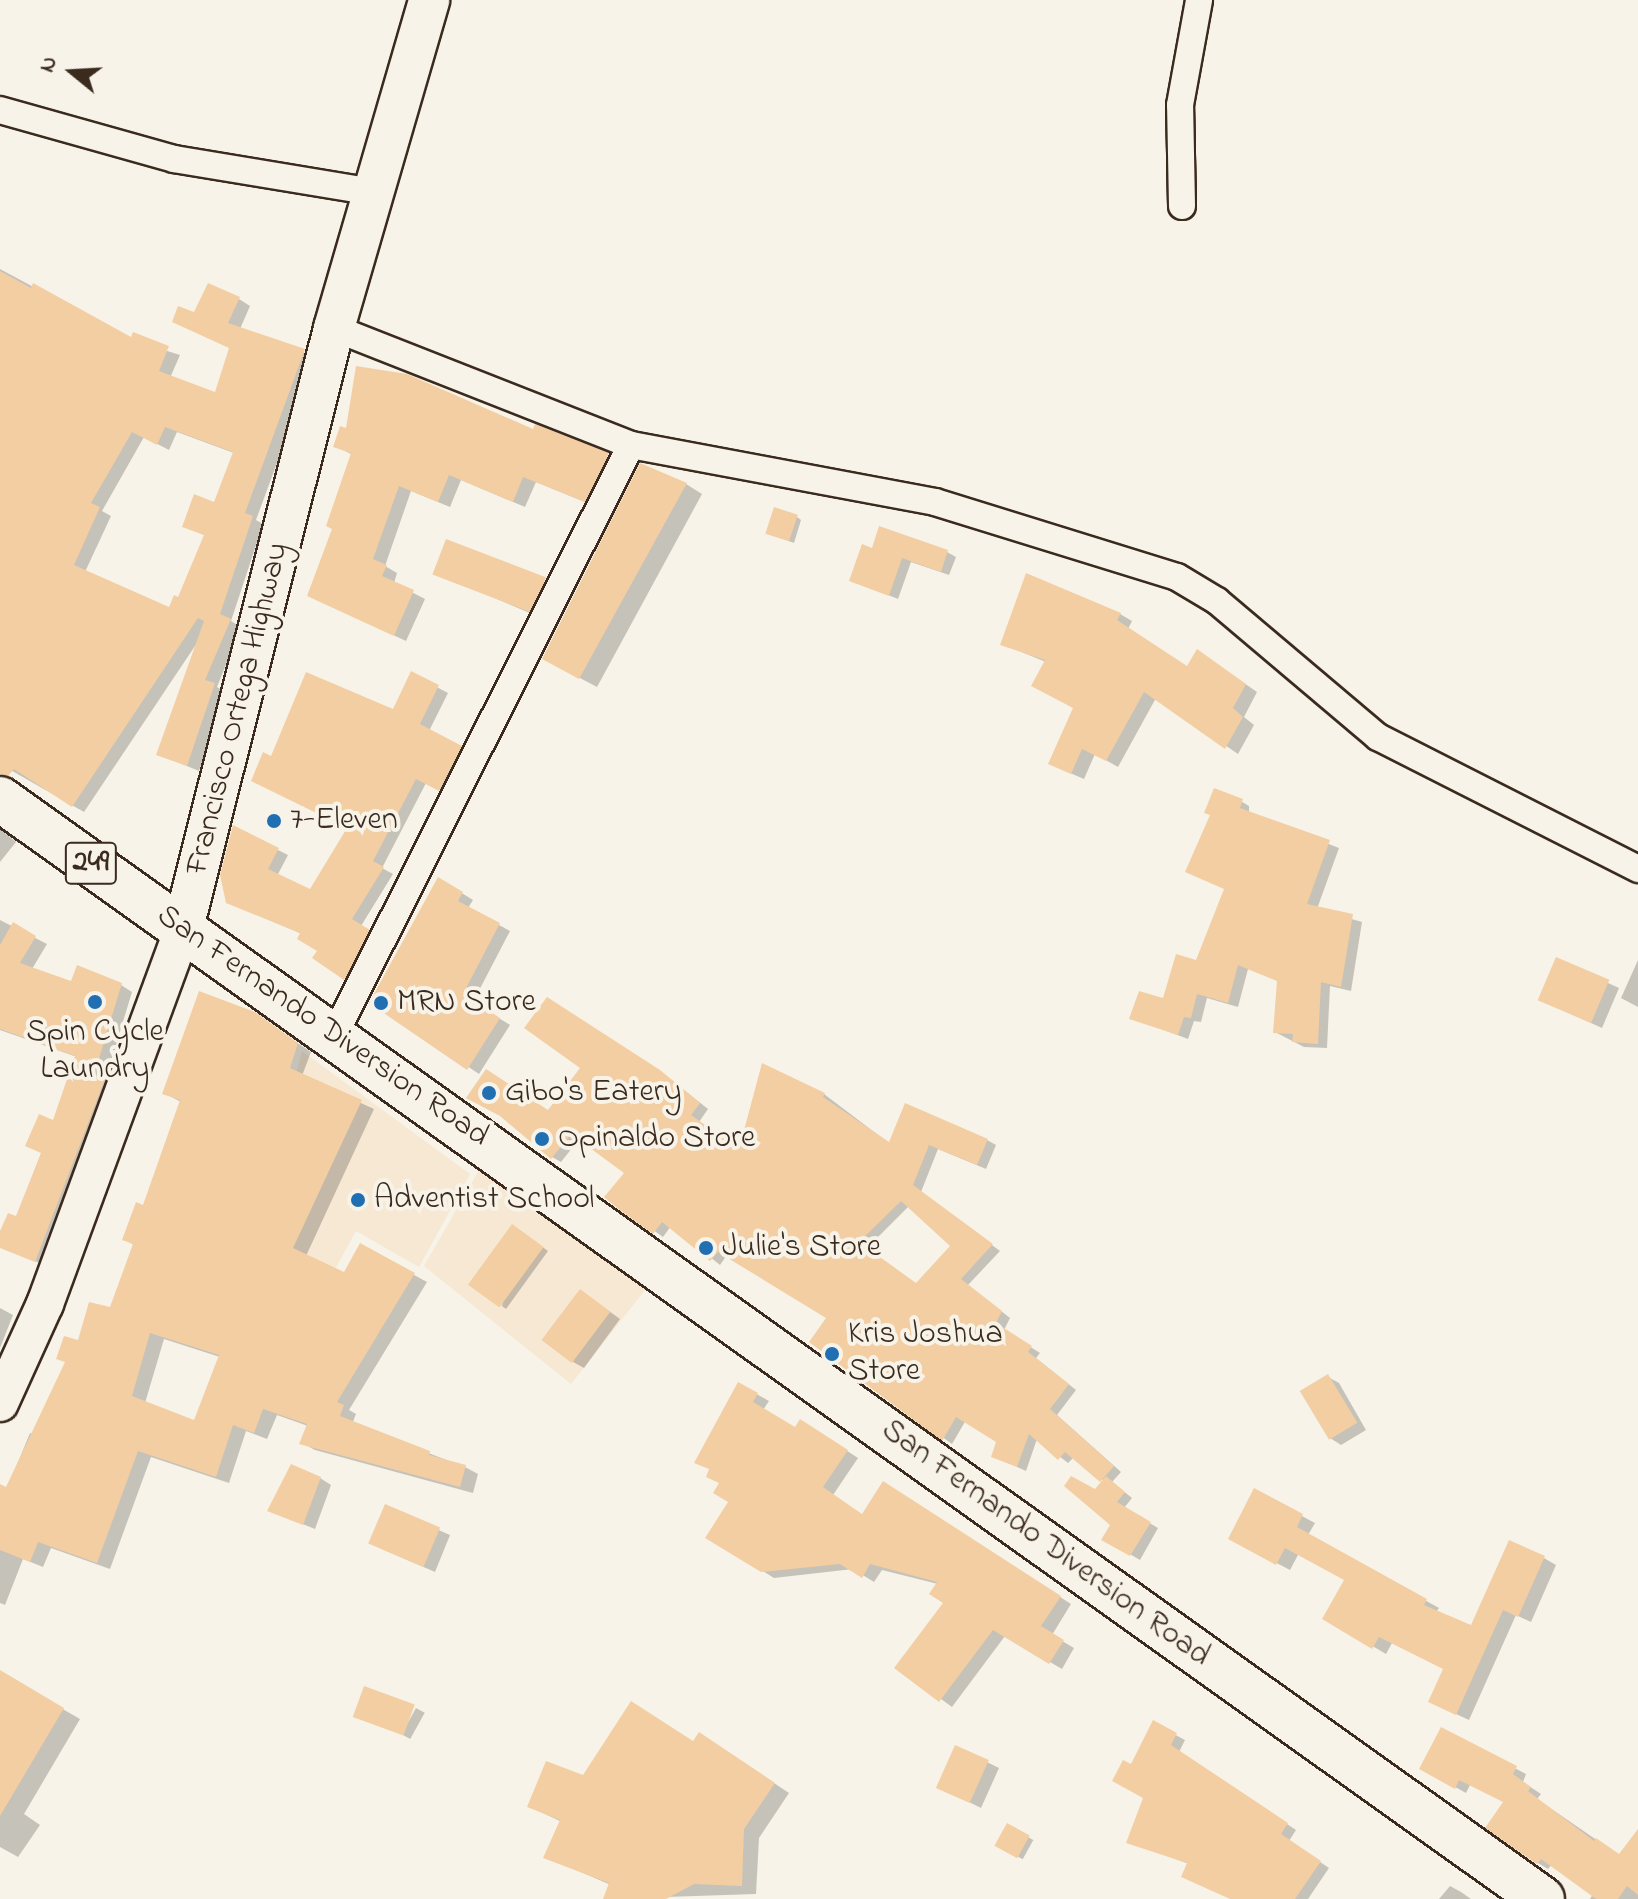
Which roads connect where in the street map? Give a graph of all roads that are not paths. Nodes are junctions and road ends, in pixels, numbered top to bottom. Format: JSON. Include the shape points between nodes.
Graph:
{"nodes":[{"id":1,"x":429,"y":0,"type":"edge"},
{"id":2,"x":1199,"y":0,"type":"edge"},
{"id":3,"x":0,"y":110,"type":"edge"},
{"id":4,"x":374,"y":192,"type":"junction"},
{"id":5,"x":1182,"y":206,"type":"dead end"},
{"id":6,"x":334,"y":328,"type":"junction"},
{"id":7,"x":631,"y":445,"type":"junction"},
{"id":8,"x":0,"y":799,"type":"edge"},
{"id":9,"x":1638,"y":869,"type":"edge"},
{"id":10,"x":183,"y":928,"type":"junction"},
{"id":11,"x":334,"y":1036,"type":"junction"},
{"id":12,"x":0,"y":1403,"type":"edge"},
{"id":13,"x":1542,"y":1899,"type":"edge"}],
"edges":[{"from":1,"to":4,"type":"main road","name":"Francisco Ortega Highway"},
{"from":2,"to":5,"type":"street","via":[[1180,105]]},
{"from":3,"to":4,"type":"street","via":[[174,159]]},
{"from":4,"to":6,"type":"main road","name":"Francisco Ortega Highway"},
{"from":6,"to":7,"type":"street"},
{"from":6,"to":10,"type":"main road","name":"Francisco Ortega Highway"},
{"from":7,"to":9,"type":"street","via":[[935,502],[1177,577],[1217,601],[1378,737]]},
{"from":7,"to":11,"type":"street"},
{"from":8,"to":10,"type":"highway","name":"San Fernando Diversion Road","number":"249"},
{"from":10,"to":11,"type":"highway","name":"San Fernando Diversion Road","number":"249"},
{"from":10,"to":12,"type":"main road","name":"Francisco Ortega Highway","via":[[45,1304]]},
{"from":11,"to":13,"type":"highway","name":"San Fernando Diversion Road","number":"249"}]}
